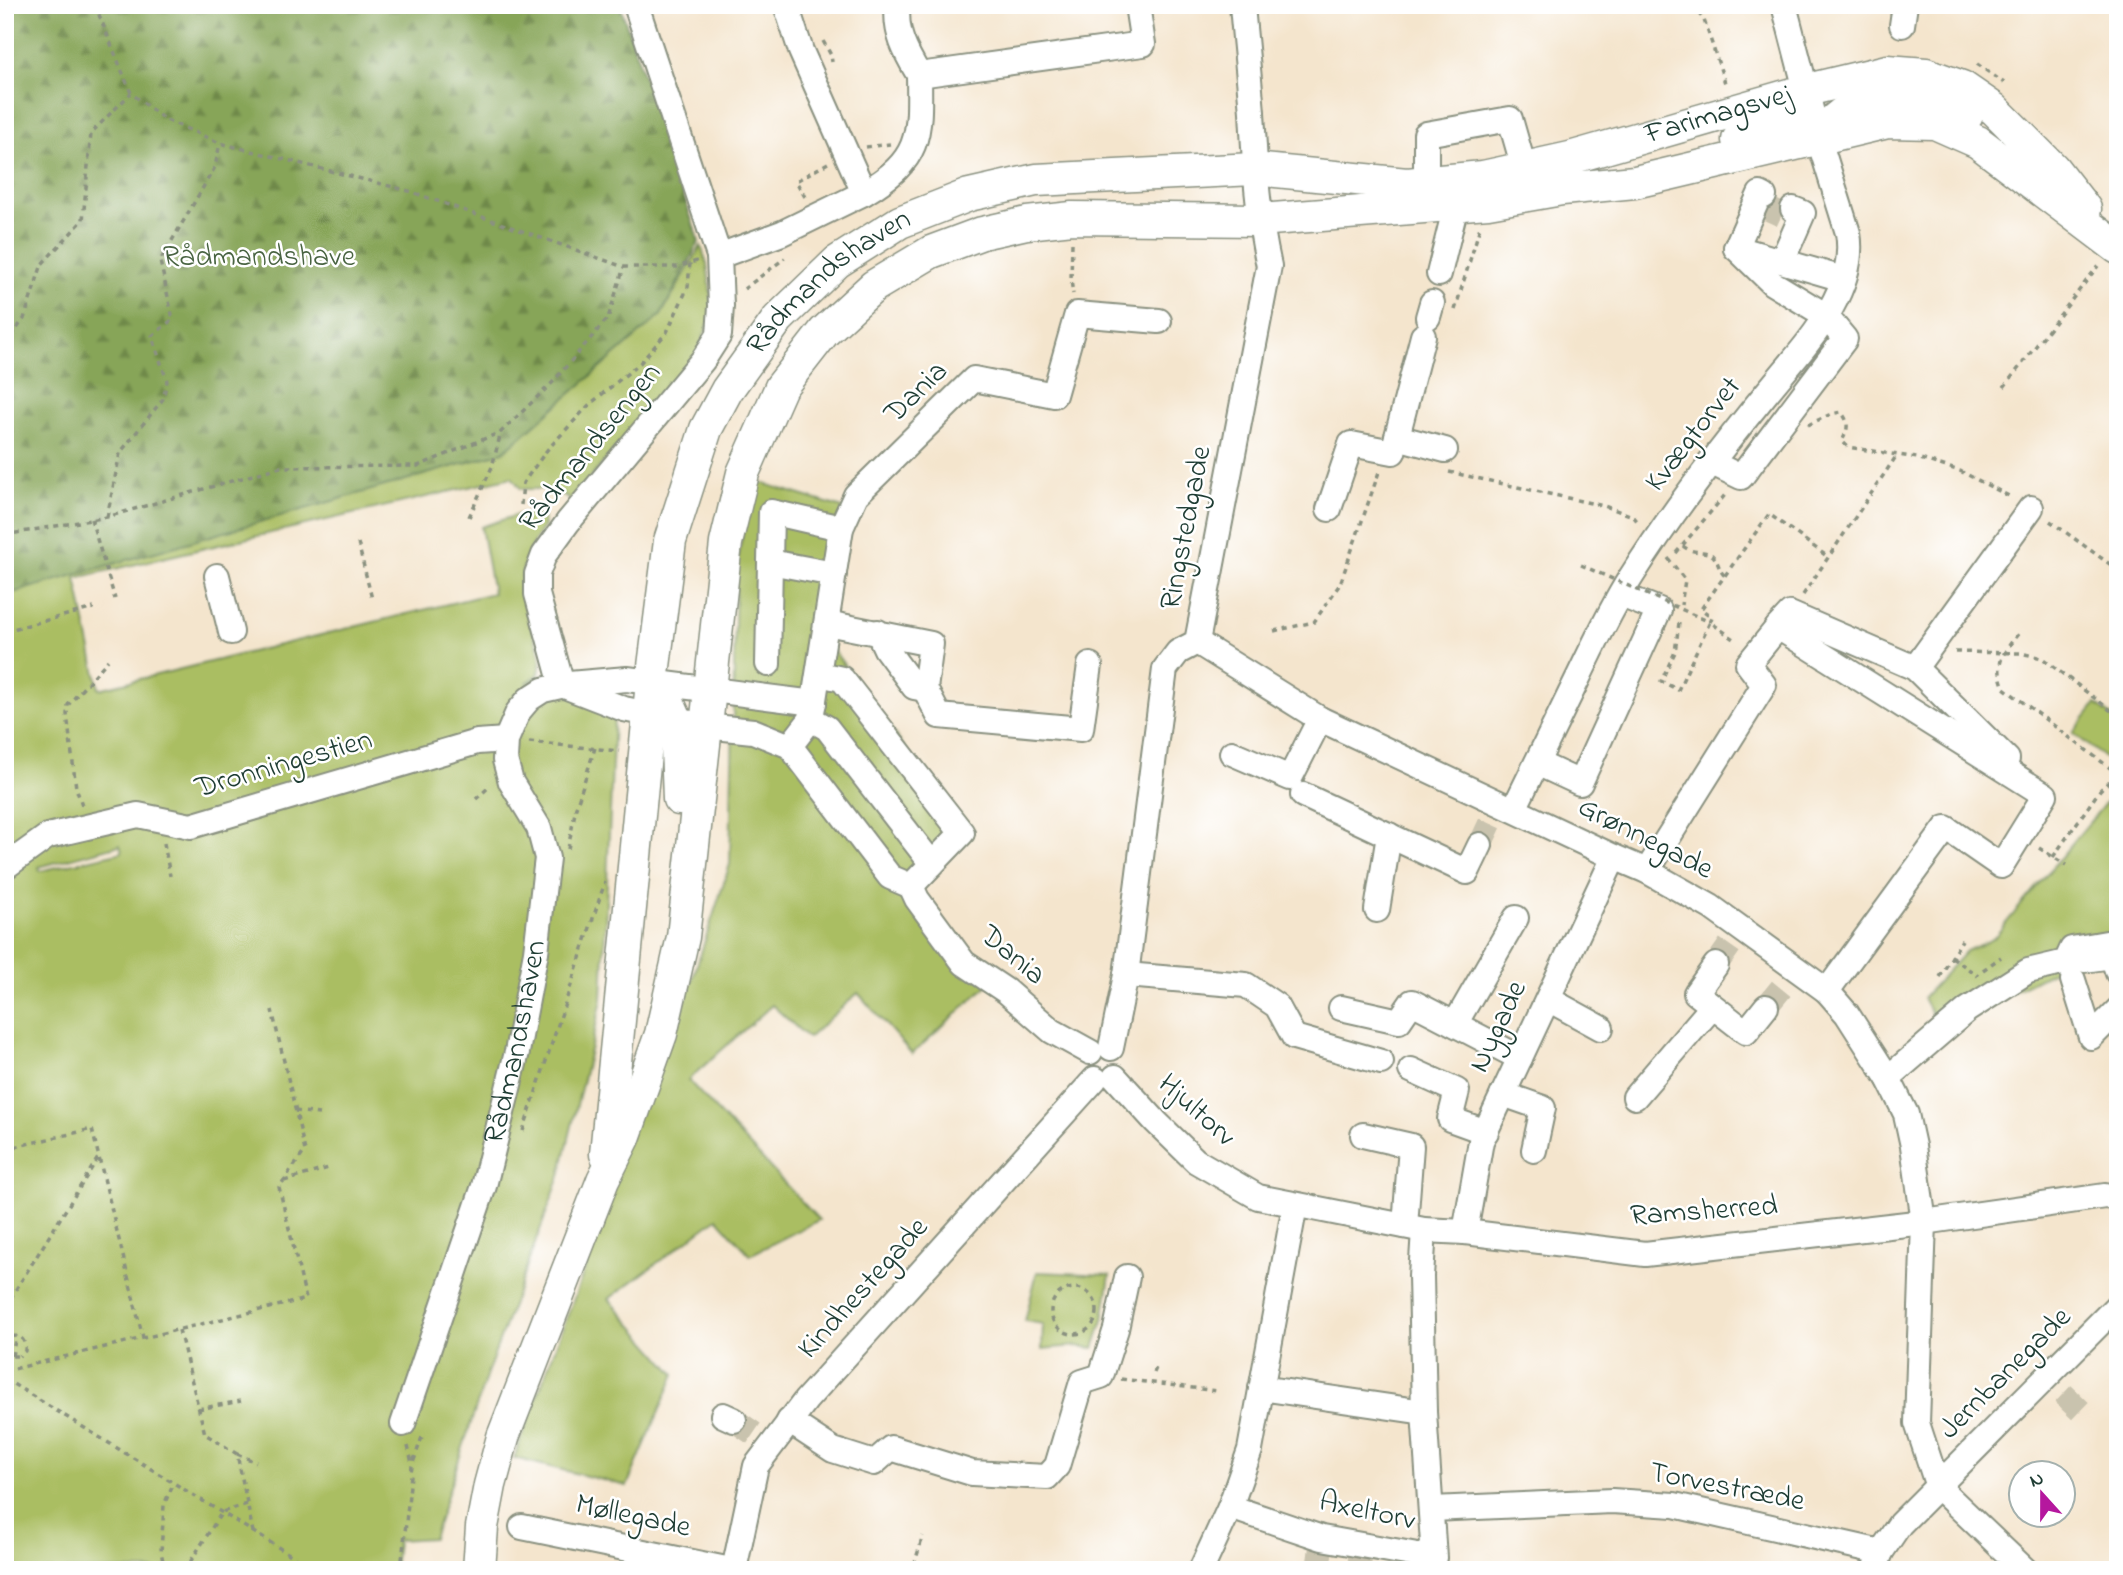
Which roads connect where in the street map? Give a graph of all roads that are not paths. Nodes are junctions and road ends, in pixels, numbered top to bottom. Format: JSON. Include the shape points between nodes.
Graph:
{"nodes":[{"id":1,"x":636,"y":5,"type":"edge"},
{"id":2,"x":786,"y":5,"type":"edge"},
{"id":3,"x":898,"y":5,"type":"edge"},
{"id":4,"x":1137,"y":5,"type":"edge"},
{"id":5,"x":1241,"y":5,"type":"edge"},
{"id":6,"x":1784,"y":5,"type":"edge"},
{"id":7,"x":919,"y":75,"type":"junction"},
{"id":8,"x":1807,"y":90,"type":"junction"},
{"id":9,"x":1819,"y":140,"type":"junction"},
{"id":10,"x":2043,"y":158,"type":"junction"},
{"id":11,"x":1524,"y":168,"type":"junction"},
{"id":12,"x":1254,"y":169,"type":"junction"},
{"id":13,"x":1426,"y":182,"type":"junction"},
{"id":14,"x":1562,"y":189,"type":"junction"},
{"id":15,"x":864,"y":193,"type":"junction"},
{"id":16,"x":1760,"y":201,"type":"dead end"},
{"id":17,"x":1456,"y":205,"type":"junction"},
{"id":18,"x":1793,"y":217,"type":"dead end"},
{"id":19,"x":1259,"y":220,"type":"junction"},
{"id":20,"x":2116,"y":247,"type":"edge"},
{"id":21,"x":1736,"y":248,"type":"junction"},
{"id":22,"x":719,"y":256,"type":"junction"},
{"id":23,"x":1782,"y":261,"type":"junction"},
{"id":24,"x":1439,"y":274,"type":"dead end"},
{"id":25,"x":1843,"y":279,"type":"junction"},
{"id":26,"x":1825,"y":315,"type":"junction"},
{"id":27,"x":1434,"y":319,"type":"road end"},
{"id":28,"x":1159,"y":321,"type":"dead end"},
{"id":29,"x":1397,"y":436,"type":"junction"},
{"id":30,"x":1446,"y":461,"type":"road end"},
{"id":31,"x":1710,"y":461,"type":"junction"},
{"id":32,"x":2031,"y":508,"type":"road end"},
{"id":33,"x":1329,"y":509,"type":"dead end"},
{"id":34,"x":841,"y":528,"type":"junction"},
{"id":35,"x":770,"y":562,"type":"junction"},
{"id":36,"x":834,"y":574,"type":"junction"},
{"id":37,"x":217,"y":576,"type":"dead end"},
{"id":38,"x":1621,"y":595,"type":"junction"},
{"id":39,"x":1784,"y":621,"type":"junction"},
{"id":40,"x":827,"y":622,"type":"junction"},
{"id":41,"x":231,"y":632,"type":"dead end"},
{"id":42,"x":878,"y":632,"type":"junction"},
{"id":43,"x":1197,"y":642,"type":"junction"},
{"id":44,"x":1921,"y":660,"type":"junction"},
{"id":45,"x":768,"y":664,"type":"dead end"},
{"id":46,"x":1090,"y":665,"type":"dead end"},
{"id":47,"x":819,"y":674,"type":"junction"},
{"id":48,"x":665,"y":684,"type":"junction"},
{"id":49,"x":562,"y":685,"type":"junction"},
{"id":50,"x":925,"y":689,"type":"junction"},
{"id":51,"x":708,"y":691,"type":"junction"},
{"id":52,"x":813,"y":711,"type":"junction"},
{"id":53,"x":663,"y":717,"type":"junction"},
{"id":54,"x":1320,"y":719,"type":"junction"},
{"id":55,"x":506,"y":740,"type":"junction"},
{"id":56,"x":790,"y":747,"type":"junction"},
{"id":57,"x":1232,"y":753,"type":"dead end"},
{"id":58,"x":1537,"y":763,"type":"junction"},
{"id":59,"x":2018,"y":778,"type":"junction"},
{"id":60,"x":1303,"y":795,"type":"dead end"},
{"id":61,"x":1502,"y":810,"type":"junction"},
{"id":62,"x":1389,"y":835,"type":"junction"},
{"id":63,"x":1479,"y":845,"type":"tunnel mouth"},
{"id":64,"x":1614,"y":857,"type":"junction"},
{"id":65,"x":932,"y":864,"type":"junction"},
{"id":66,"x":5,"y":867,"type":"edge"},
{"id":67,"x":1647,"y":871,"type":"junction"},
{"id":68,"x":911,"y":886,"type":"junction"},
{"id":69,"x":1377,"y":911,"type":"dead end"},
{"id":70,"x":1516,"y":918,"type":"dead end"},
{"id":71,"x":2118,"y":941,"type":"edge"},
{"id":72,"x":1716,"y":964,"type":"tunnel mouth"},
{"id":73,"x":2069,"y":971,"type":"junction"},
{"id":74,"x":2118,"y":973,"type":"edge"},
{"id":75,"x":1126,"y":975,"type":"junction"},
{"id":76,"x":1827,"y":991,"type":"junction"},
{"id":77,"x":1548,"y":999,"type":"junction"},
{"id":78,"x":1712,"y":1007,"type":"junction"},
{"id":79,"x":1766,"y":1007,"type":"tunnel mouth"},
{"id":80,"x":1341,"y":1008,"type":"dead end"},
{"id":81,"x":2118,"y":1010,"type":"edge"},
{"id":82,"x":1455,"y":1024,"type":"junction"},
{"id":83,"x":1601,"y":1028,"type":"dead end"},
{"id":84,"x":1100,"y":1050,"type":"junction"},
{"id":85,"x":1520,"y":1058,"type":"junction"},
{"id":86,"x":1381,"y":1062,"type":"dead end"},
{"id":87,"x":1411,"y":1070,"type":"dead end"},
{"id":88,"x":1105,"y":1078,"type":"junction"},
{"id":89,"x":1888,"y":1078,"type":"junction"},
{"id":90,"x":1503,"y":1094,"type":"junction"},
{"id":91,"x":1635,"y":1097,"type":"dead end"},
{"id":92,"x":1486,"y":1132,"type":"junction"},
{"id":93,"x":1363,"y":1135,"type":"dead end"},
{"id":94,"x":1534,"y":1150,"type":"dead end"},
{"id":95,"x":603,"y":1180,"type":"junction"},
{"id":96,"x":2118,"y":1198,"type":"edge"},
{"id":97,"x":1295,"y":1205,"type":"junction"},
{"id":98,"x":1924,"y":1222,"type":"junction"},
{"id":99,"x":1415,"y":1228,"type":"junction"},
{"id":100,"x":1465,"y":1232,"type":"junction"},
{"id":101,"x":1127,"y":1277,"type":"dead end"},
{"id":102,"x":2118,"y":1305,"type":"edge"},
{"id":103,"x":1261,"y":1388,"type":"junction"},
{"id":104,"x":1424,"y":1412,"type":"junction"},
{"id":105,"x":789,"y":1421,"type":"junction"},
{"id":106,"x":413,"y":1427,"type":"road end"},
{"id":107,"x":1938,"y":1486,"type":"junction"},
{"id":108,"x":1230,"y":1507,"type":"junction"},
{"id":109,"x":1432,"y":1508,"type":"junction"},
{"id":110,"x":522,"y":1527,"type":"dead end"},
{"id":111,"x":1878,"y":1561,"type":"edge"},
{"id":112,"x":479,"y":1570,"type":"edge"},
{"id":113,"x":732,"y":1570,"type":"edge"},
{"id":114,"x":1201,"y":1570,"type":"edge"},
{"id":115,"x":2025,"y":1570,"type":"edge"}],
"edges":[{"from":1,"to":22,"type":"street","name":"Rådmandsengen"},
{"from":2,"to":15,"type":"street","via":[[801,51]]},
{"from":3,"to":7,"type":"street","via":[[902,45]]},
{"from":4,"to":7,"type":"street","via":[[1143,44]]},
{"from":5,"to":12,"type":"street","name":"Ringstedgade"},
{"from":6,"to":8,"type":"street","name":"Kvægtorvet"},
{"from":7,"to":15,"type":"street","via":[[918,126],[912,149],[895,171]]},
{"from":8,"to":9,"type":"street","name":"Kvægtorvet"},
{"from":8,"to":10,"type":"main road","name":"Farimagsvej","via":[[1887,71],[1926,74],[1962,87],[1984,102]]},
{"from":8,"to":11,"type":"main road","name":"Farimagsvej","via":[[1570,159]]},
{"from":8,"to":14,"type":"main road","via":[[1795,113],[1770,132],[1589,177]]},
{"from":9,"to":10,"type":"main road","via":[[1841,113],[1858,104],[1913,97],[1961,111]]},
{"from":9,"to":14,"type":"main road","name":"Farimagsvej","via":[[1635,182]]},
{"from":9,"to":20,"type":"main road","name":"Farimagsvej","via":[[1888,122],[1935,123],[1978,142]]},
{"from":9,"to":25,"type":"street","name":"Kvægtorvet","via":[[1848,233],[1849,261]]},
{"from":10,"to":20,"type":"main road","name":"Farimagsvej"},
{"from":11,"to":13,"type":"main road","name":"Farimagsvej"},
{"from":11,"to":13,"type":"street","via":[[1510,119],[1426,134]]},
{"from":12,"to":13,"type":"main road","name":"Farimagsvej"},
{"from":12,"to":19,"type":"street","name":"Ringstedgade"},
{"from":12,"to":48,"type":"main road","name":"Rådmandshaven","via":[[1036,180],[969,195],[900,222],[837,262],[778,319],[727,390],[706,429],[670,541]]},
{"from":14,"to":17,"type":"main road","name":"Farimagsvej"},
{"from":15,"to":22,"type":"street","via":[[782,233]]},
{"from":16,"to":21,"type":"street"},
{"from":17,"to":19,"type":"main road","name":"Farimagsvej"},
{"from":17,"to":24,"type":"street"},
{"from":18,"to":23,"type":"street"},
{"from":19,"to":43,"type":"street","name":"Ringstedgade","via":[[1269,266]]},
{"from":19,"to":51,"type":"main road","name":"Rådmandshaven","via":[[1072,218],[1027,223],[931,252],[874,286],[824,332],[781,387],[743,473],[726,543]]},
{"from":21,"to":23,"type":"street"},
{"from":21,"to":26,"type":"street","via":[[1772,283]]},
{"from":22,"to":49,"type":"street","name":"Rådmandsengen","via":[[719,335],[544,555],[537,594]]},
{"from":23,"to":25,"type":"street"},
{"from":25,"to":26,"type":"street","name":"Kvægtorvet"},
{"from":26,"to":31,"type":"street","name":"Kvægtorvet","via":[[1810,341]]},
{"from":26,"to":31,"type":"street","via":[[1845,339],[1741,477]]},
{"from":27,"to":29,"type":"street"},
{"from":28,"to":34,"type":"street","name":"Dania","via":[[1077,314],[1054,395],[974,379],[856,495]]},
{"from":29,"to":30,"type":"street"},
{"from":29,"to":33,"type":"street","via":[[1393,452],[1351,444]]},
{"from":31,"to":38,"type":"street","name":"Kvægtorvet","via":[[1662,550]]},
{"from":32,"to":44,"type":"street"},
{"from":34,"to":35,"type":"street","via":[[771,512]]},
{"from":34,"to":36,"type":"street","name":"Dania"},
{"from":35,"to":36,"type":"street"},
{"from":35,"to":45,"type":"street"},
{"from":36,"to":40,"type":"street","name":"Dania"},
{"from":37,"to":41,"type":"street"},
{"from":38,"to":58,"type":"street","name":"Kvægtorvet"},
{"from":38,"to":58,"type":"street","via":[[1659,610],[1580,783]]},
{"from":39,"to":44,"type":"street"},
{"from":39,"to":59,"type":"street"},
{"from":39,"to":67,"type":"street","via":[[1748,664],[1764,685]]},
{"from":40,"to":42,"type":"street"},
{"from":40,"to":47,"type":"street","name":"Dania"},
{"from":42,"to":50,"type":"street","via":[[914,687]]},
{"from":42,"to":50,"type":"street","via":[[931,644]]},
{"from":43,"to":54,"type":"street","name":"Grønnegade"},
{"from":43,"to":75,"type":"street","name":"Ringstedgade","via":[[1178,652],[1165,669]]},
{"from":44,"to":59,"type":"street","via":[[2010,762]]},
{"from":46,"to":50,"type":"street","via":[[1081,729],[939,716]]},
{"from":47,"to":52,"type":"street","name":"Dania"},
{"from":47,"to":65,"type":"street","via":[[842,679],[962,833]]},
{"from":48,"to":49,"type":"street","via":[[628,679]]},
{"from":48,"to":51,"type":"street"},
{"from":48,"to":53,"type":"main road","via":[[668,702]]},
{"from":49,"to":53,"type":"street"},
{"from":49,"to":55,"type":"street","via":[[543,690],[523,705]]},
{"from":51,"to":52,"type":"street"},
{"from":51,"to":53,"type":"main road","name":"Rådmandshaven"},
{"from":52,"to":56,"type":"street","name":"Dania"},
{"from":52,"to":65,"type":"street"},
{"from":53,"to":56,"type":"street","via":[[753,732]]},
{"from":53,"to":95,"type":"main road","name":"Rådmandshaven"},
{"from":53,"to":95,"type":"main road","name":"Rådmandshaven","via":[[683,937],[661,1034],[624,1138]]},
{"from":54,"to":57,"type":"street","via":[[1290,778]]},
{"from":54,"to":61,"type":"street","name":"Grønnegade"},
{"from":55,"to":66,"type":"street","name":"Dronningestien","via":[[477,742],[191,825],[138,815],[48,836]]},
{"from":55,"to":106,"type":"street","name":"Rådmandshaven","via":[[511,782],[539,828],[547,858],[536,952],[484,1183]]},
{"from":56,"to":68,"type":"street","via":[[890,877]]},
{"from":58,"to":61,"type":"street","name":"Kvægtorvet"},
{"from":59,"to":76,"type":"street","via":[[2045,795],[2001,866],[1946,828],[1916,850]]},
{"from":60,"to":62,"type":"street"},
{"from":61,"to":64,"type":"street","name":"Grønnegade"},
{"from":62,"to":63,"type":"street","via":[[1467,872]]},
{"from":62,"to":69,"type":"street"},
{"from":64,"to":67,"type":"street","name":"Grønnegade"},
{"from":64,"to":77,"type":"street","name":"Nygade"},
{"from":65,"to":68,"type":"street"},
{"from":67,"to":76,"type":"street","name":"Grønnegade","via":[[1711,907],[1737,936],[1792,975]]},
{"from":68,"to":84,"type":"street","name":"Dania","via":[[964,963],[1006,991],[1052,1031]]},
{"from":70,"to":82,"type":"street"},
{"from":71,"to":73,"type":"street","via":[[2072,949]]},
{"from":72,"to":78,"type":"street","via":[[1696,993]]},
{"from":73,"to":74,"type":"street","via":[[2112,956]]},
{"from":73,"to":81,"type":"street","via":[[2091,1037]]},
{"from":73,"to":89,"type":"street","via":[[2028,971],[1967,1010]]},
{"from":75,"to":84,"type":"street","name":"Ringstedgade"},
{"from":75,"to":86,"type":"street","via":[[1246,985],[1278,1006],[1294,1037]]},
{"from":76,"to":89,"type":"street","name":"Grønnegade"},
{"from":77,"to":83,"type":"street"},
{"from":77,"to":85,"type":"street","name":"Nygade"},
{"from":78,"to":79,"type":"street","via":[[1746,1032]]},
{"from":78,"to":91,"type":"street"},
{"from":80,"to":82,"type":"street","via":[[1399,1021],[1412,1002]]},
{"from":82,"to":85,"type":"street"},
{"from":84,"to":88,"type":"street","via":[[1086,1067]]},
{"from":85,"to":90,"type":"street","name":"Nygade"},
{"from":87,"to":92,"type":"street","via":[[1457,1091],[1450,1119]]},
{"from":88,"to":97,"type":"street","name":"Hjultorv","via":[[1196,1161],[1258,1197]]},
{"from":88,"to":105,"type":"street","name":"Kindhestegade"},
{"from":89,"to":98,"type":"street","name":"Grønnegade","via":[[1906,1114]]},
{"from":90,"to":92,"type":"street","name":"Nygade"},
{"from":90,"to":94,"type":"street","via":[[1543,1108]]},
{"from":92,"to":100,"type":"street","name":"Nygade"},
{"from":93,"to":99,"type":"street","name":"Axeltorv","via":[[1411,1146]]},
{"from":95,"to":112,"type":"main road","name":"Rådmandshaven","via":[[503,1437],[482,1527]]},
{"from":96,"to":98,"type":"street","name":"Ramsherred","via":[[2105,1196]]},
{"from":97,"to":99,"type":"street","name":"Ramsherred"},
{"from":97,"to":103,"type":"street"},
{"from":98,"to":100,"type":"street","name":"Ramsherred","via":[[1645,1254]]},
{"from":98,"to":107,"type":"street","name":"Grønnegade","via":[[1917,1423]]},
{"from":99,"to":100,"type":"street","name":"Ramsherred"},
{"from":99,"to":104,"type":"street","name":"Axeltorv","via":[[1421,1276]]},
{"from":101,"to":105,"type":"street","via":[[1101,1376],[1082,1382],[1057,1466],[1047,1477],[972,1473],[891,1448],[874,1463],[833,1450]]},
{"from":102,"to":107,"type":"street","name":"Jernbanegade","via":[[2055,1386]]},
{"from":103,"to":104,"type":"street"},
{"from":103,"to":108,"type":"street","via":[[1250,1450]]},
{"from":104,"to":109,"type":"street","name":"Axeltorv"},
{"from":105,"to":113,"type":"street","name":"Kindhestegade","via":[[766,1441],[756,1466]]},
{"from":107,"to":111,"type":"street","name":"Jernbanegade","via":[[1900,1524]]},
{"from":107,"to":115,"type":"street"},
{"from":108,"to":109,"type":"street","name":"Axeltorv","via":[[1321,1542],[1361,1552],[1434,1558]]},
{"from":108,"to":114,"type":"street"},
{"from":109,"to":111,"type":"street","name":"Torvestræde","via":[[1612,1500],[1674,1504]]},
{"from":110,"to":113,"type":"street","name":"Møllegade"}]}
